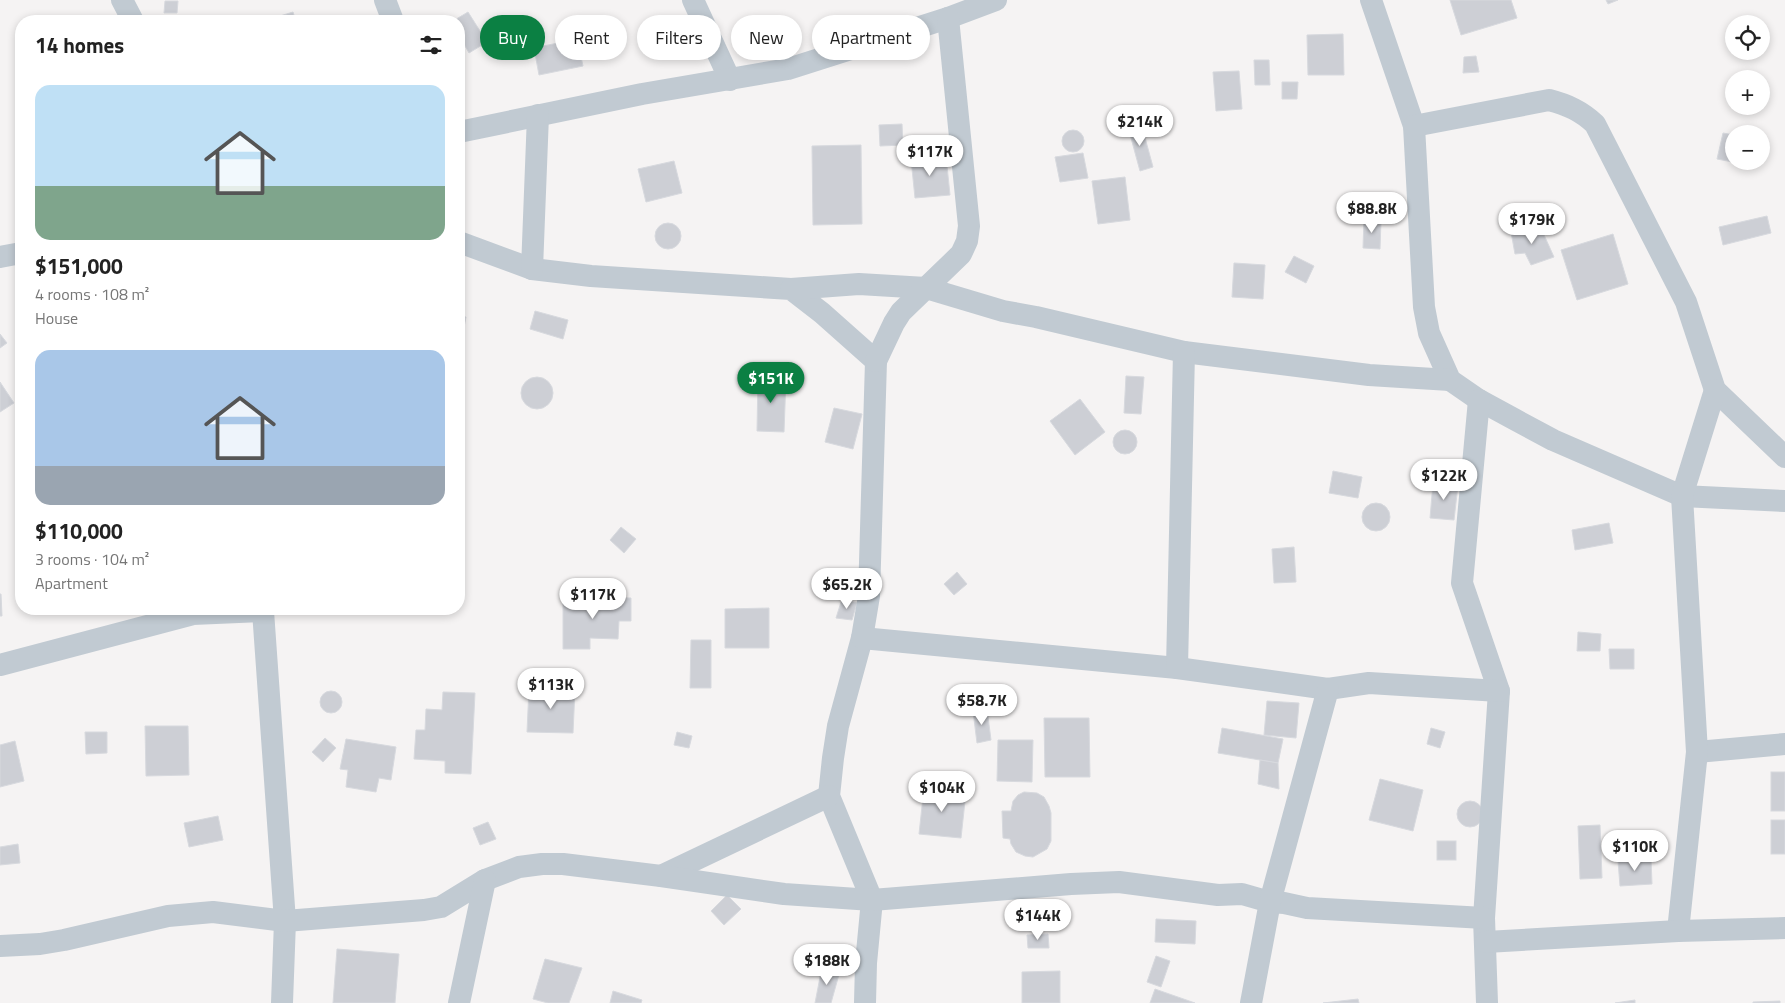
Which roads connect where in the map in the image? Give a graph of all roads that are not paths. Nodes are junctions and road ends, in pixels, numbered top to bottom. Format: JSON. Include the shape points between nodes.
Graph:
{"nodes":[{"id":1,"x":122,"y":0,"type":"edge"},
{"id":2,"x":385,"y":0,"type":"edge"},
{"id":3,"x":693,"y":0,"type":"edge"},
{"id":4,"x":996,"y":0,"type":"edge"},
{"id":5,"x":1371,"y":0,"type":"edge"},
{"id":6,"x":130,"y":15,"type":"edge"},
{"id":7,"x":391,"y":15,"type":"edge"},
{"id":8,"x":948,"y":18,"type":"junction"},
{"id":9,"x":730,"y":80,"type":"junction"},
{"id":10,"x":538,"y":115,"type":"junction"},
{"id":11,"x":1414,"y":126,"type":"junction"},
{"id":12,"x":465,"y":131,"type":"edge"},
{"id":13,"x":465,"y":244,"type":"edge"},
{"id":14,"x":15,"y":254,"type":"edge"},
{"id":15,"x":0,"y":257,"type":"edge"},
{"id":16,"x":532,"y":269,"type":"junction"},
{"id":17,"x":926,"y":288,"type":"junction"},
{"id":18,"x":791,"y":289,"type":"junction"},
{"id":19,"x":1184,"y":352,"type":"junction"},
{"id":20,"x":876,"y":361,"type":"junction"},
{"id":21,"x":1450,"y":380,"type":"junction"},
{"id":22,"x":1715,"y":390,"type":"junction"},
{"id":23,"x":1479,"y":400,"type":"junction"},
{"id":24,"x":1785,"y":457,"type":"edge"},
{"id":25,"x":1682,"y":496,"type":"junction"},
{"id":26,"x":1785,"y":501,"type":"edge"},
{"id":27,"x":189,"y":615,"type":"edge"},
{"id":28,"x":263,"y":615,"type":"edge"},
{"id":29,"x":862,"y":638,"type":"junction"},
{"id":30,"x":0,"y":665,"type":"edge"},
{"id":31,"x":1177,"y":668,"type":"junction"},
{"id":32,"x":1328,"y":689,"type":"junction"},
{"id":33,"x":1499,"y":691,"type":"junction"},
{"id":34,"x":1785,"y":744,"type":"edge"},
{"id":35,"x":1697,"y":752,"type":"junction"},
{"id":36,"x":829,"y":796,"type":"junction"},
{"id":37,"x":661,"y":876,"type":"junction"},
{"id":38,"x":485,"y":880,"type":"junction"},
{"id":39,"x":872,"y":900,"type":"junction"},
{"id":40,"x":1270,"y":902,"type":"junction"},
{"id":41,"x":1484,"y":918,"type":"junction"},
{"id":42,"x":284,"y":921,"type":"junction"},
{"id":43,"x":1785,"y":928,"type":"edge"},
{"id":44,"x":1678,"y":931,"type":"junction"},
{"id":45,"x":1486,"y":942,"type":"junction"},
{"id":46,"x":0,"y":946,"type":"edge"},
{"id":47,"x":282,"y":1003,"type":"edge"},
{"id":48,"x":459,"y":1003,"type":"edge"},
{"id":49,"x":865,"y":1003,"type":"edge"},
{"id":50,"x":1252,"y":1003,"type":"edge"},
{"id":51,"x":1487,"y":1003,"type":"edge"}],
"edges":[{"from":1,"to":6,"type":"street"},
{"from":2,"to":7,"type":"street"},
{"from":3,"to":9,"type":"street"},
{"from":4,"to":8,"type":"street"},
{"from":5,"to":11,"type":"street"},
{"from":8,"to":9,"type":"street","via":[[788,69]]},
{"from":8,"to":17,"type":"street","via":[[969,226],[961,254]]},
{"from":9,"to":10,"type":"street"},
{"from":10,"to":12,"type":"street"},
{"from":10,"to":16,"type":"street"},
{"from":11,"to":21,"type":"street","via":[[1424,307],[1429,333]]},
{"from":11,"to":22,"type":"street","via":[[1549,100],[1567,104],[1589,118],[1600,132],[1686,302]]},
{"from":13,"to":16,"type":"street"},
{"from":14,"to":15,"type":"street"},
{"from":16,"to":18,"type":"street","via":[[590,276]]},
{"from":17,"to":18,"type":"street","via":[[859,284]]},
{"from":17,"to":19,"type":"street","via":[[1003,311]]},
{"from":17,"to":20,"type":"street","via":[[901,312]]},
{"from":18,"to":20,"type":"street"},
{"from":19,"to":21,"type":"street","via":[[1369,375]]},
{"from":19,"to":31,"type":"street"},
{"from":20,"to":29,"type":"street","via":[[869,596]]},
{"from":21,"to":23,"type":"street"},
{"from":22,"to":24,"type":"street"},
{"from":22,"to":25,"type":"street"},
{"from":23,"to":25,"type":"street","via":[[1553,440]]},
{"from":23,"to":33,"type":"street","via":[[1462,582]]},
{"from":25,"to":26,"type":"street"},
{"from":25,"to":35,"type":"street"},
{"from":27,"to":30,"type":"street"},
{"from":28,"to":42,"type":"street"},
{"from":29,"to":31,"type":"street"},
{"from":29,"to":36,"type":"street","via":[[838,726]]},
{"from":31,"to":32,"type":"street"},
{"from":32,"to":33,"type":"street","via":[[1369,683]]},
{"from":32,"to":40,"type":"street"},
{"from":33,"to":41,"type":"street"},
{"from":34,"to":35,"type":"street"},
{"from":35,"to":44,"type":"street"},
{"from":36,"to":37,"type":"street"},
{"from":36,"to":39,"type":"street"},
{"from":37,"to":38,"type":"street","via":[[542,864],[519,867]]},
{"from":37,"to":39,"type":"street","via":[[784,894]]},
{"from":38,"to":42,"type":"street","via":[[441,907]]},
{"from":38,"to":48,"type":"street"},
{"from":39,"to":40,"type":"street","via":[[1120,882],[1218,895],[1242,894]]},
{"from":39,"to":49,"type":"street"},
{"from":40,"to":41,"type":"street","via":[[1307,908]]},
{"from":40,"to":50,"type":"street"},
{"from":41,"to":45,"type":"street"},
{"from":42,"to":46,"type":"street","via":[[212,912],[168,916],[40,944]]},
{"from":42,"to":47,"type":"street"},
{"from":43,"to":44,"type":"street"},
{"from":44,"to":45,"type":"street"},
{"from":45,"to":51,"type":"street"}]}
